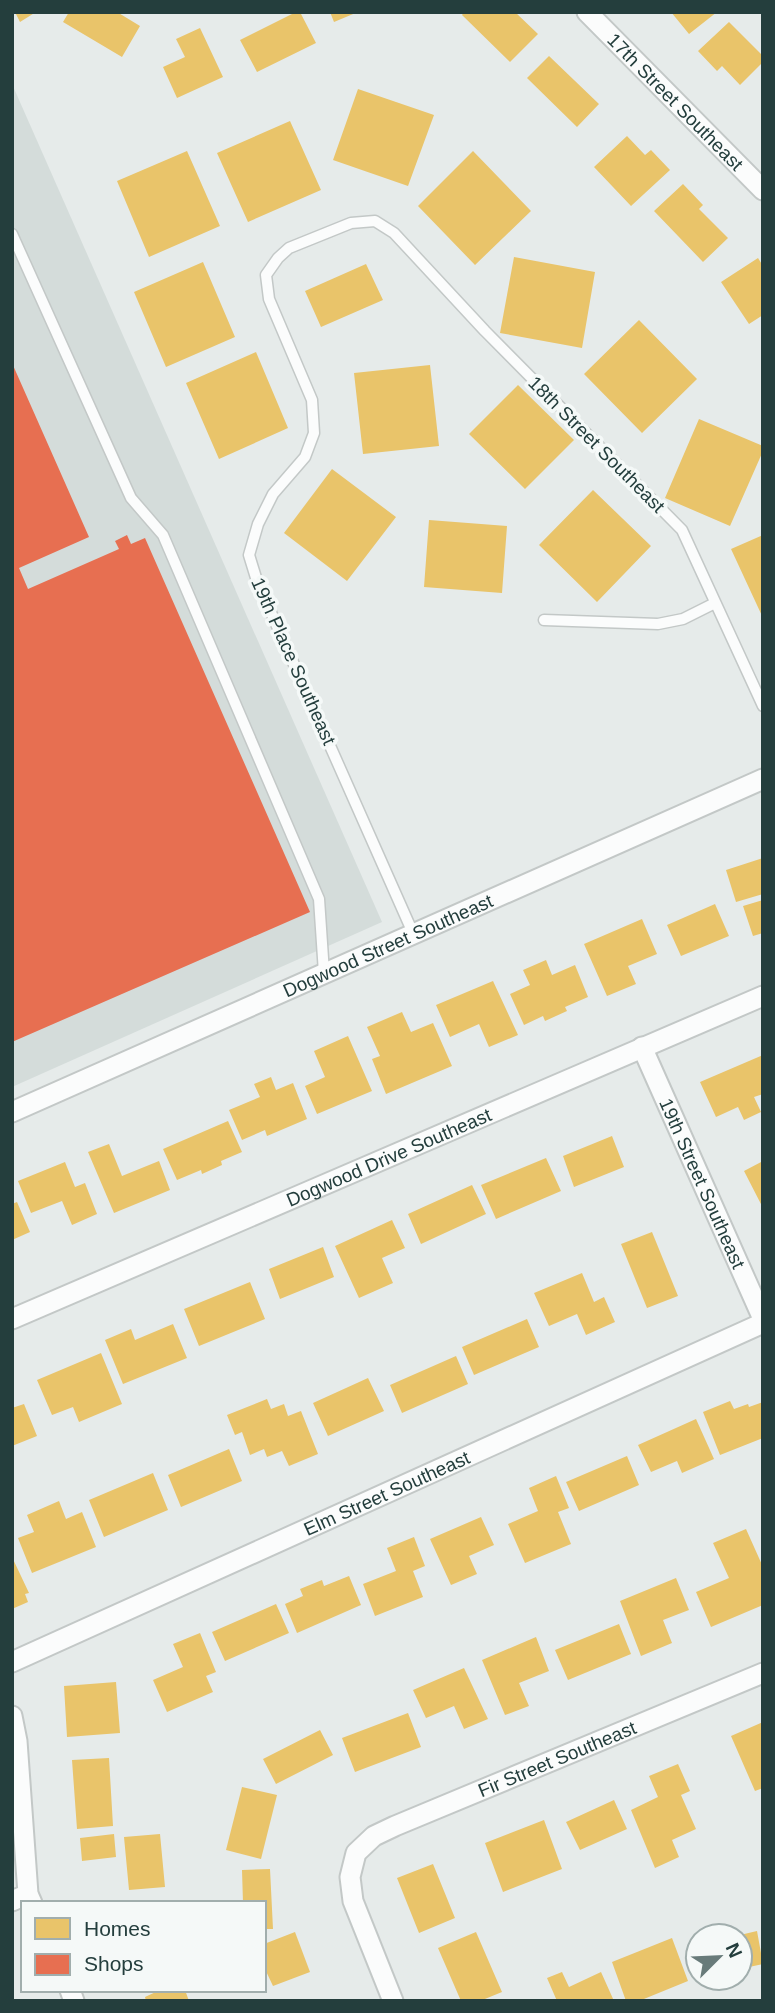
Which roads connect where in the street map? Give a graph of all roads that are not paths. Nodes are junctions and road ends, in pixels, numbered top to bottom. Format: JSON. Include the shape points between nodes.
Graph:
{"nodes":[{"id":1,"x":587,"y":12,"type":"edge"},
{"id":2,"x":763,"y":190,"type":"edge"},
{"id":3,"x":375,"y":221,"type":"joint"},
{"id":4,"x":12,"y":234,"type":"edge"},
{"id":5,"x":715,"y":603,"type":"junction"},
{"id":6,"x":544,"y":620,"type":"dead end"},
{"id":7,"x":763,"y":706,"type":"edge"},
{"id":8,"x":763,"y":779,"type":"edge"},
{"id":9,"x":413,"y":933,"type":"junction"},
{"id":10,"x":324,"y":973,"type":"junction"},
{"id":11,"x":763,"y":996,"type":"edge"},
{"id":12,"x":642,"y":1047,"type":"junction"},
{"id":13,"x":12,"y":1112,"type":"edge"},
{"id":14,"x":12,"y":1319,"type":"edge"},
{"id":15,"x":763,"y":1321,"type":"edge"},
{"id":16,"x":12,"y":1662,"type":"edge"},
{"id":17,"x":763,"y":1673,"type":"edge"},
{"id":18,"x":12,"y":1716,"type":"edge"},
{"id":19,"x":24,"y":1899,"type":"edge"},
{"id":20,"x":393,"y":2001,"type":"edge"}],
"edges":[{"from":1,"to":2,"type":"street","name":"17th Street Southeast"},
{"from":3,"to":5,"type":"lane","name":"18th Street Southeast","via":[[394,233],[682,530]]},
{"from":3,"to":9,"type":"lane","name":"19th Place Southeast","via":[[351,223],[289,248],[266,275],[269,299],[312,400],[314,433],[304,457],[273,494],[249,555]]},
{"from":4,"to":10,"type":"lane","via":[[131,498],[163,534],[319,899]]},
{"from":5,"to":6,"type":"lane","via":[[683,619],[658,624]]},
{"from":5,"to":7,"type":"lane","name":"18th Street Southeast"},
{"from":8,"to":9,"type":"street","name":"Dogwood Street Southeast"},
{"from":9,"to":10,"type":"street","name":"Dogwood Street Southeast"},
{"from":10,"to":13,"type":"street","name":"Dogwood Street Southeast"},
{"from":11,"to":12,"type":"street","name":"Dogwood Drive Southeast"},
{"from":12,"to":14,"type":"street","name":"Dogwood Drive Southeast"},
{"from":12,"to":15,"type":"street","name":"19th Street Southeast"},
{"from":15,"to":16,"type":"street","name":"Elm Street Southeast"},
{"from":17,"to":20,"type":"street","name":"Fir Street Southeast","via":[[374,1836],[356,1853],[349,1877],[353,1902]]},
{"from":18,"to":19,"type":"street"}]}
